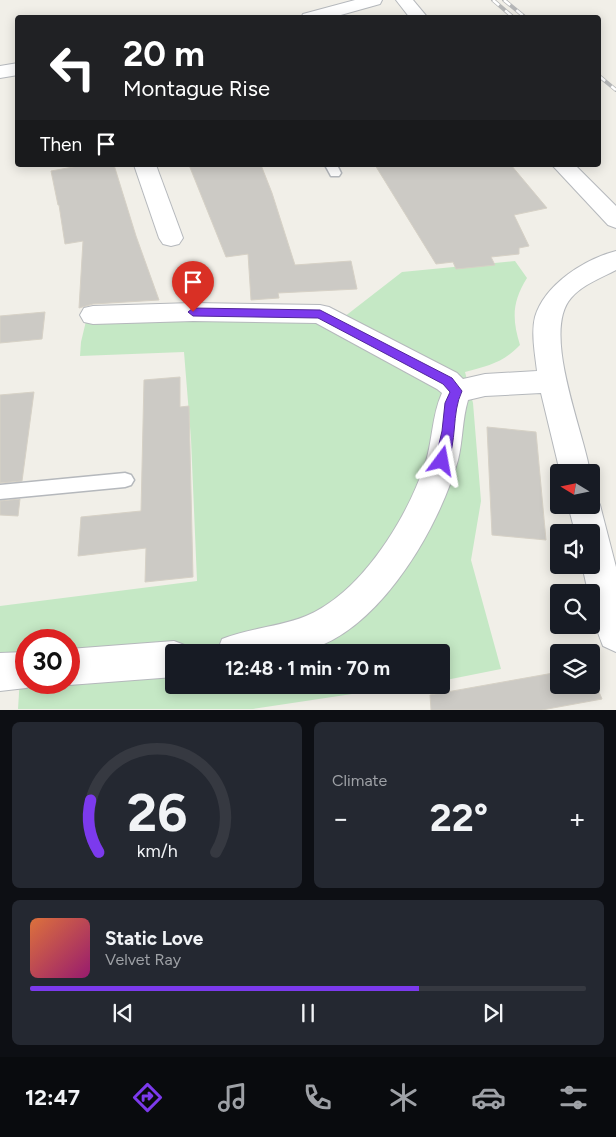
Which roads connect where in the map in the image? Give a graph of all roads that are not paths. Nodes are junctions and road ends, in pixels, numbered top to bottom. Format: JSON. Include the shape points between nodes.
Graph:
{"nodes":[{"id":1,"x":374,"y":0,"type":"edge"},
{"id":2,"x":404,"y":0,"type":"edge"},
{"id":3,"x":320,"y":15,"type":"edge"},
{"id":4,"x":417,"y":15,"type":"edge"},
{"id":5,"x":15,"y":70,"type":"edge"},
{"id":6,"x":0,"y":72,"type":"edge"},
{"id":7,"x":146,"y":167,"type":"edge"},
{"id":8,"x":566,"y":167,"type":"edge"},
{"id":9,"x":616,"y":220,"type":"edge"},
{"id":10,"x":171,"y":238,"type":"dead end"},
{"id":11,"x":616,"y":259,"type":"edge"},
{"id":12,"x":93,"y":315,"type":"dead end"},
{"id":13,"x":552,"y":381,"type":"junction"},
{"id":14,"x":456,"y":391,"type":"junction"},
{"id":15,"x":573,"y":464,"type":"edge"},
{"id":16,"x":125,"y":480,"type":"dead end"},
{"id":17,"x":0,"y":492,"type":"edge"},
{"id":18,"x":600,"y":570,"type":"edge"},
{"id":19,"x":616,"y":634,"type":"edge"},
{"id":20,"x":265,"y":644,"type":"edge"},
{"id":21,"x":165,"y":660,"type":"edge"},
{"id":22,"x":80,"y":666,"type":"edge"},
{"id":23,"x":15,"y":671,"type":"edge"},
{"id":24,"x":0,"y":672,"type":"edge"}],
"edges":[{"from":1,"to":3,"type":"street"},
{"from":2,"to":4,"type":"street"},
{"from":5,"to":6,"type":"street"},
{"from":7,"to":10,"type":"street"},
{"from":8,"to":9,"type":"street"},
{"from":11,"to":13,"type":"street","via":[[574,282],[553,305],[547,332]]},
{"from":12,"to":14,"type":"street","via":[[184,312],[320,314],[447,381]]},
{"from":13,"to":14,"type":"street","via":[[485,385]]},
{"from":13,"to":15,"type":"street"},
{"from":14,"to":20,"type":"street","via":[[451,403],[442,461],[428,498],[397,555],[356,605],[317,630]]},
{"from":16,"to":17,"type":"lane"},
{"from":18,"to":19,"type":"street"},
{"from":21,"to":22,"type":"street"},
{"from":23,"to":24,"type":"street"}]}
